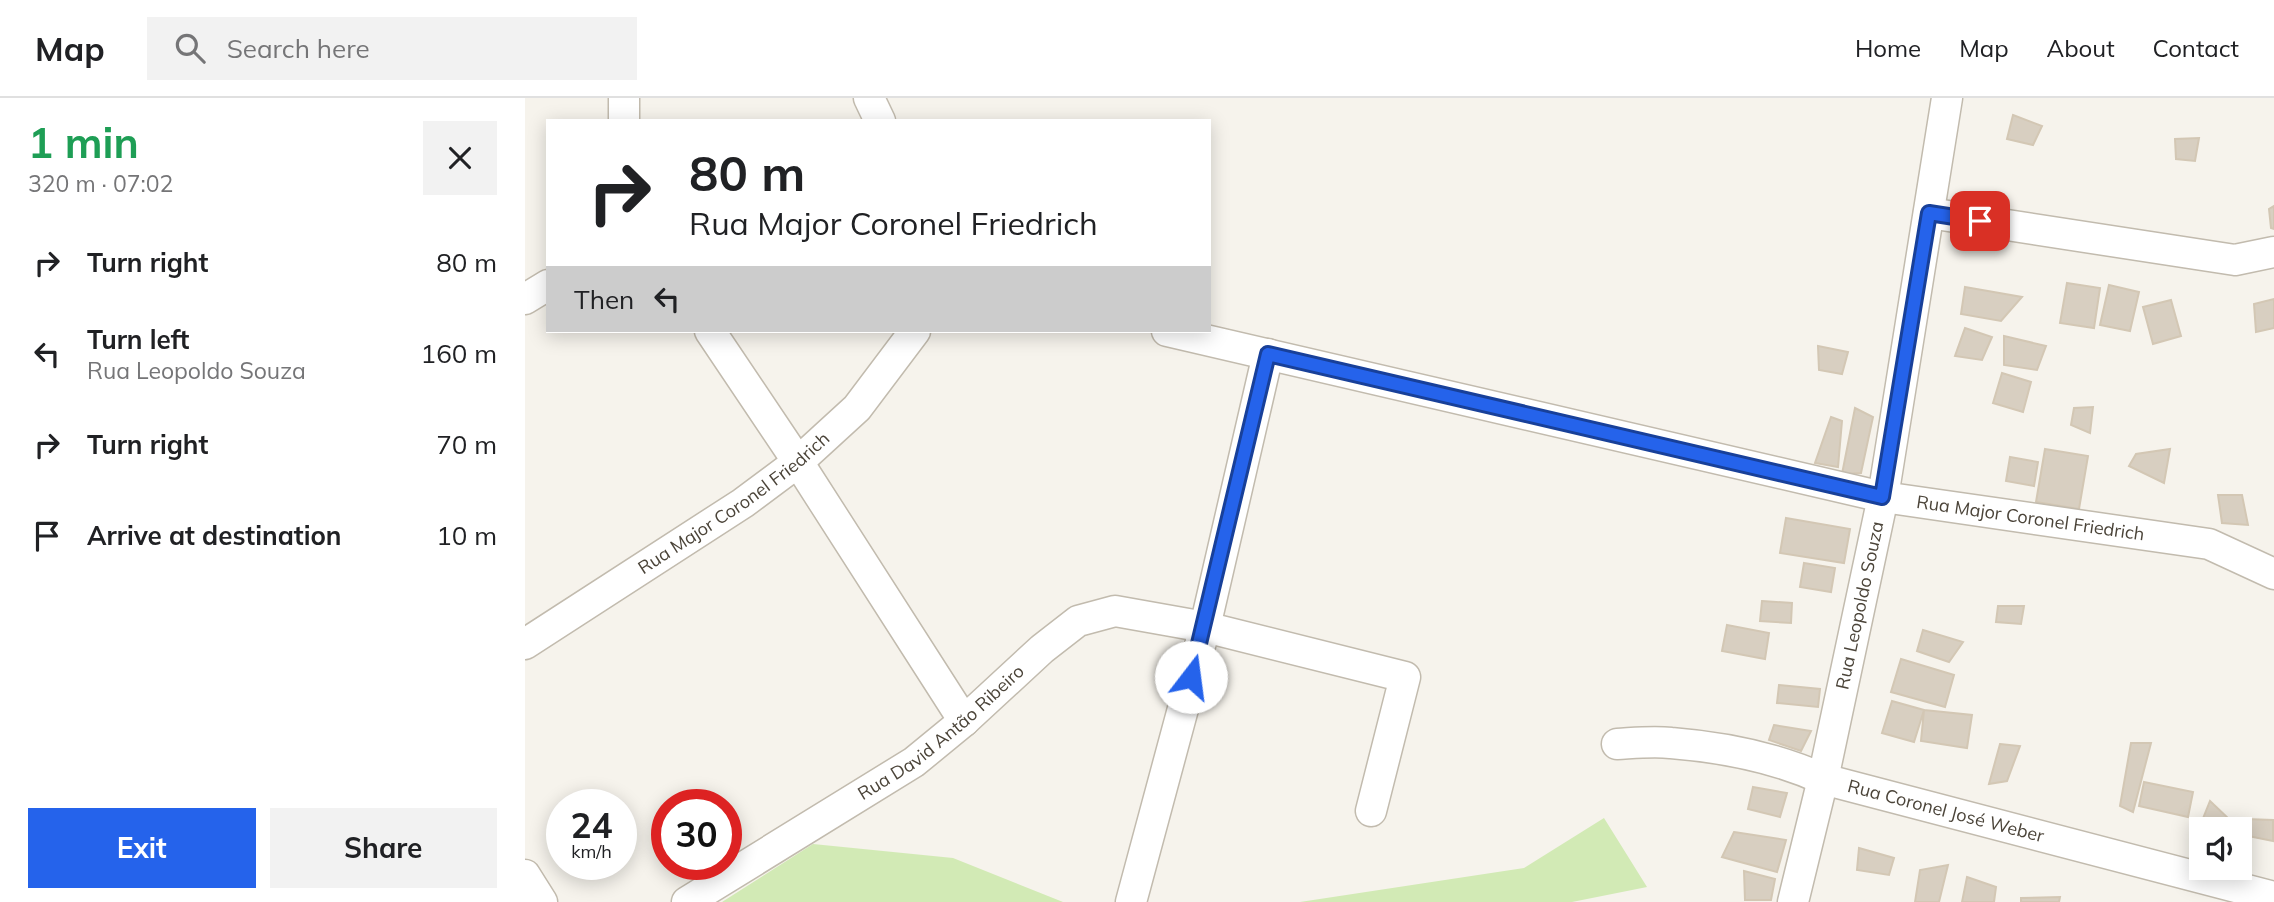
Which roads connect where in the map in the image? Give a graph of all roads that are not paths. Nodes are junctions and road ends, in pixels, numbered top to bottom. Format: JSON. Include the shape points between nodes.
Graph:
{"nodes":[{"id":1,"x":624,"y":98,"type":"edge"},
{"id":2,"x":869,"y":98,"type":"edge"},
{"id":3,"x":1947,"y":98,"type":"edge"},
{"id":4,"x":624,"y":119,"type":"edge"},
{"id":5,"x":879,"y":119,"type":"edge"},
{"id":6,"x":1929,"y":213,"type":"junction"},
{"id":7,"x":2274,"y":252,"type":"edge"},
{"id":8,"x":546,"y":286,"type":"edge"},
{"id":9,"x":525,"y":299,"type":"edge"},
{"id":10,"x":711,"y":333,"type":"edge"},
{"id":11,"x":913,"y":333,"type":"edge"},
{"id":12,"x":1176,"y":333,"type":"edge"},
{"id":13,"x":1268,"y":354,"type":"junction"},
{"id":14,"x":798,"y":462,"type":"junction"},
{"id":15,"x":1882,"y":497,"type":"junction"},
{"id":16,"x":2274,"y":574,"type":"edge"},
{"id":17,"x":1205,"y":627,"type":"junction"},
{"id":18,"x":525,"y":644,"type":"edge"},
{"id":19,"x":964,"y":721,"type":"junction"},
{"id":20,"x":1617,"y":744,"type":"dead end"},
{"id":21,"x":1823,"y":779,"type":"junction"},
{"id":22,"x":1371,"y":811,"type":"dead end"},
{"id":23,"x":525,"y":874,"type":"edge"},
{"id":24,"x":2274,"y":897,"type":"edge"},
{"id":25,"x":542,"y":902,"type":"edge"},
{"id":26,"x":687,"y":902,"type":"edge"},
{"id":27,"x":1131,"y":902,"type":"edge"},
{"id":28,"x":1793,"y":902,"type":"edge"}],
"edges":[{"from":1,"to":4,"type":"street"},
{"from":2,"to":5,"type":"street"},
{"from":3,"to":6,"type":"street","name":"Rua Leopoldo Souza"},
{"from":6,"to":7,"type":"street","via":[[2235,260]]},
{"from":6,"to":15,"type":"street","name":"Rua Leopoldo Souza"},
{"from":8,"to":9,"type":"street"},
{"from":10,"to":14,"type":"street"},
{"from":11,"to":14,"type":"street","name":"Rua Major Coronel Friedrich","via":[[856,408]]},
{"from":12,"to":13,"type":"street","name":"Rua Major Coronel Friedrich"},
{"from":13,"to":15,"type":"street","name":"Rua Major Coronel Friedrich"},
{"from":13,"to":17,"type":"street"},
{"from":14,"to":18,"type":"street","name":"Rua Major Coronel Friedrich","via":[[743,503]]},
{"from":14,"to":19,"type":"street"},
{"from":15,"to":16,"type":"street","name":"Rua Major Coronel Friedrich","via":[[2209,544]]},
{"from":15,"to":21,"type":"street","name":"Rua Leopoldo Souza"},
{"from":17,"to":19,"type":"street","name":"Rua David Antão Ribeiro","via":[[1115,611],[1078,621]]},
{"from":17,"to":22,"type":"street","name":"Rua David Antão Ribeiro","via":[[1405,677]]},
{"from":17,"to":27,"type":"street"},
{"from":19,"to":26,"type":"street","name":"Rua David Antão Ribeiro","via":[[914,762]]},
{"from":20,"to":21,"type":"street","name":"Rua Coronel José Weber","via":[[1670,742],[1764,757]]},
{"from":21,"to":24,"type":"street","name":"Rua Coronel José Weber"},
{"from":21,"to":28,"type":"street","name":"Rua Leopoldo Souza"},
{"from":23,"to":25,"type":"street"}]}
